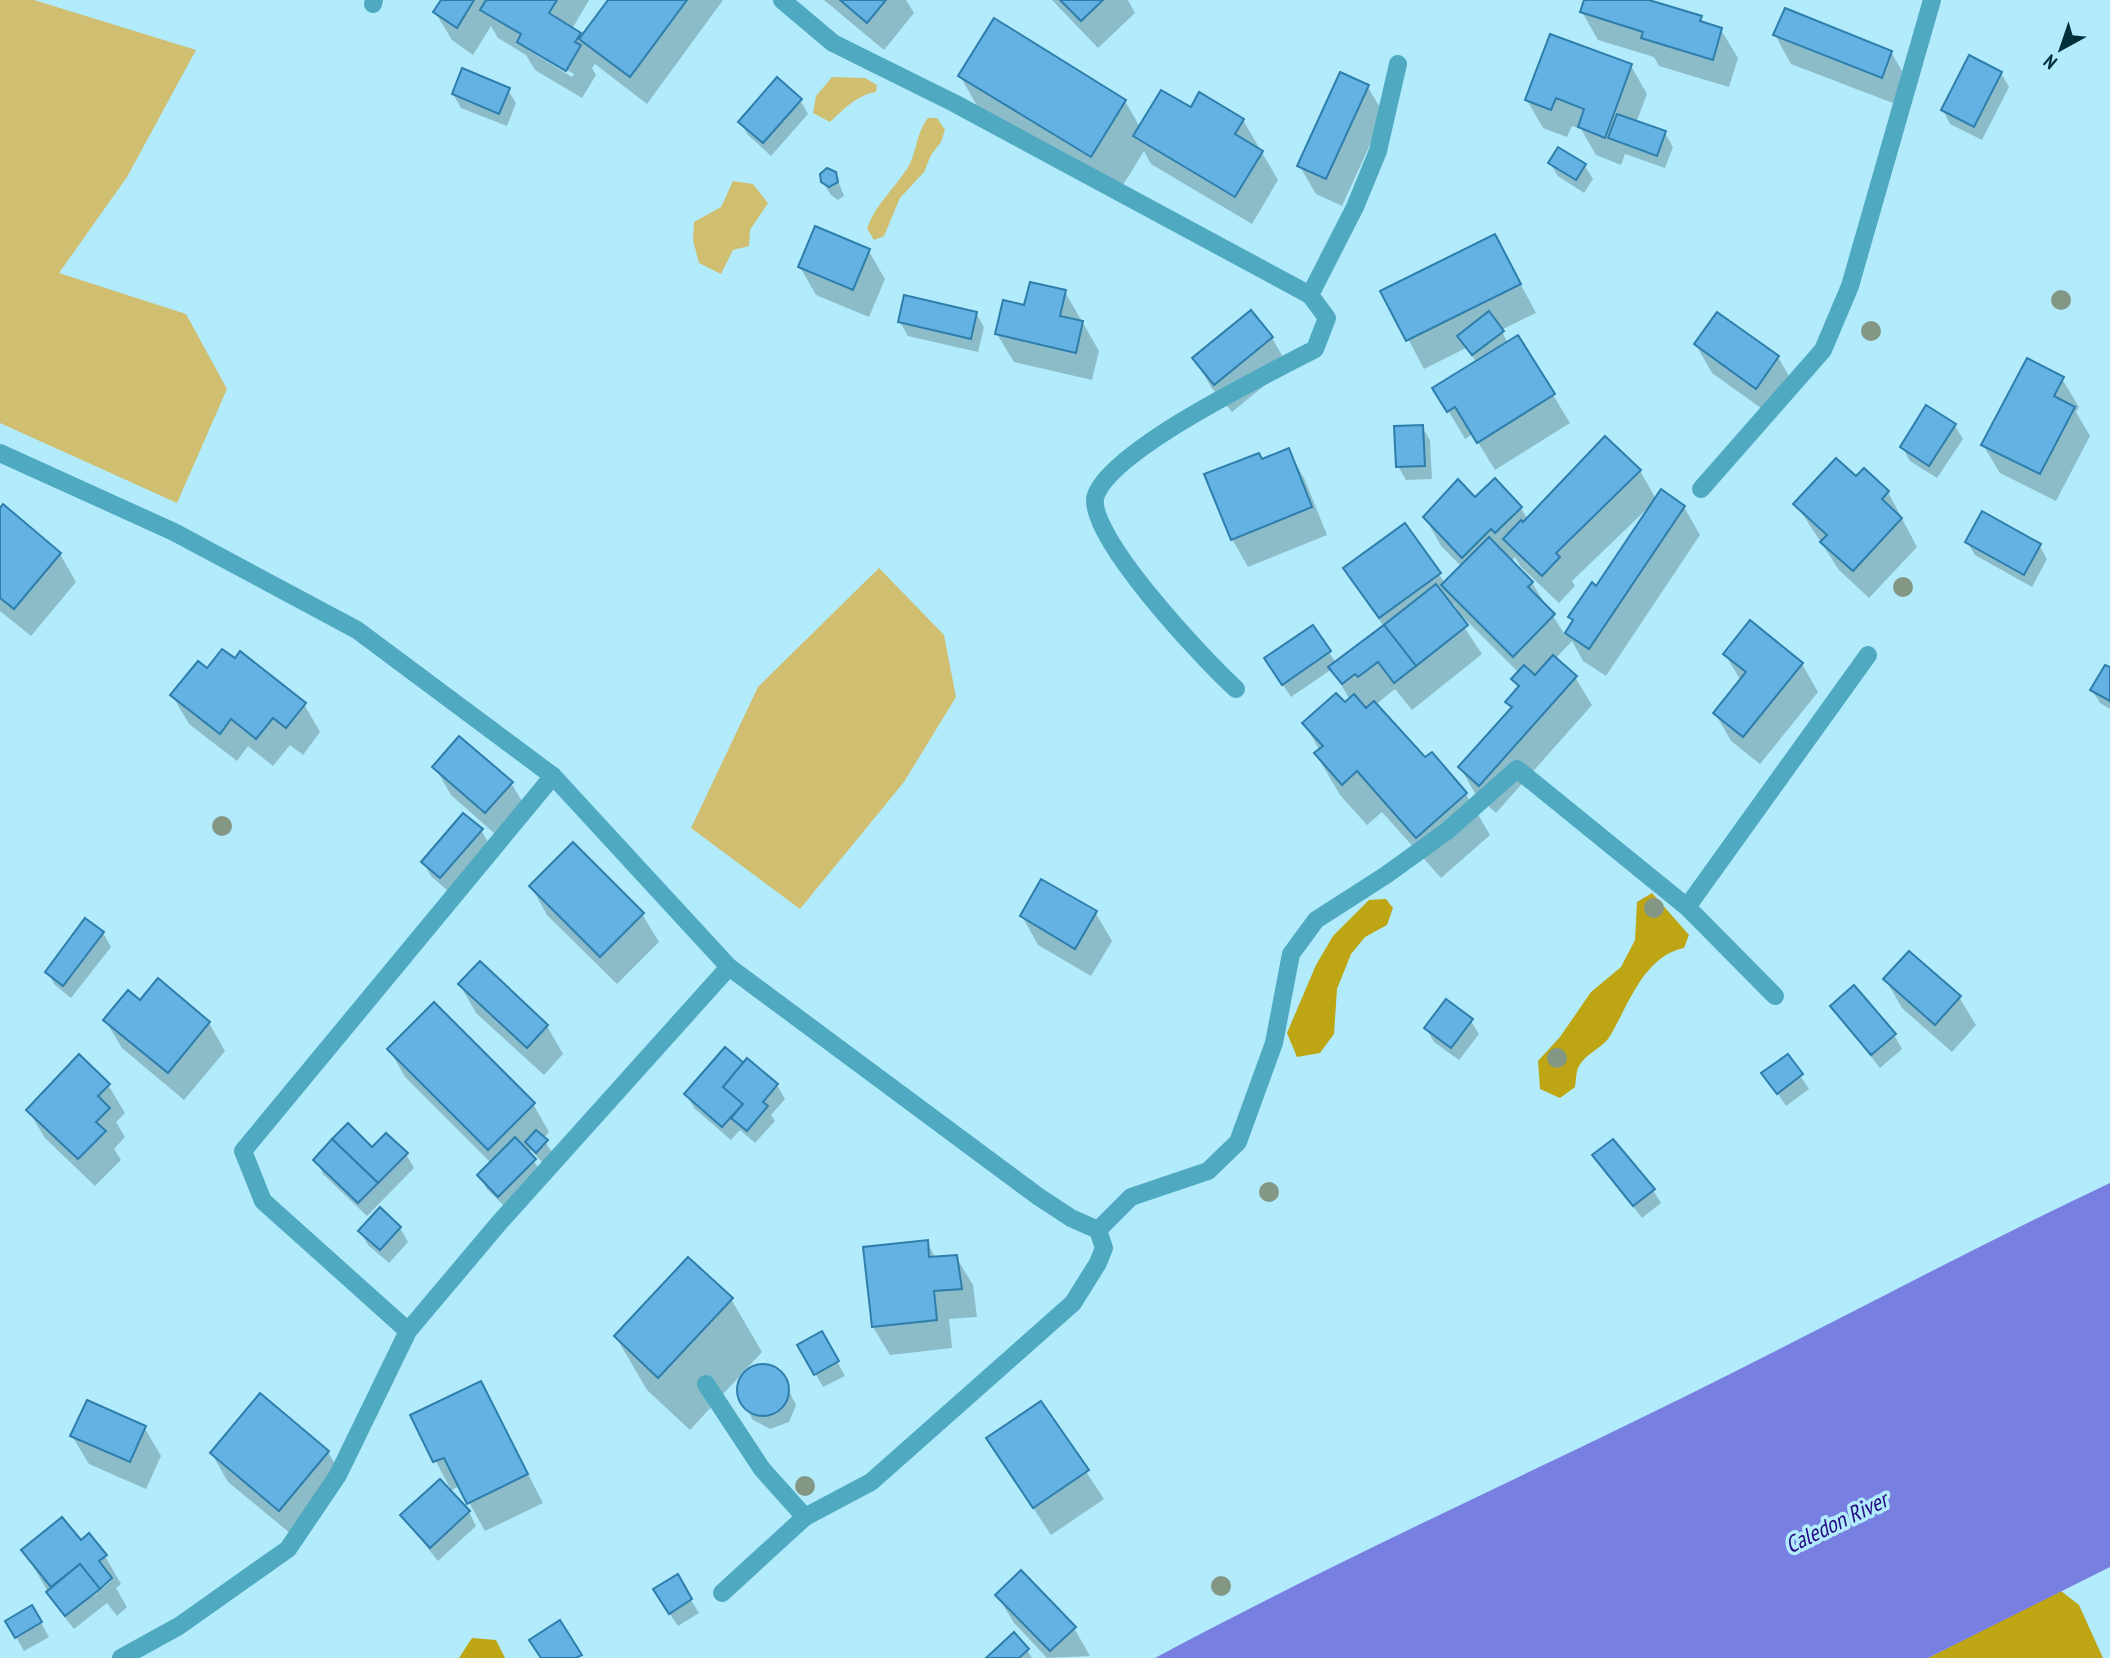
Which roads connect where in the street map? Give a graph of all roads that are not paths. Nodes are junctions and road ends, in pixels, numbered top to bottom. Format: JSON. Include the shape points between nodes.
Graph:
{"nodes":[{"id":1,"x":782,"y":0,"type":"edge"},
{"id":2,"x":1932,"y":0,"type":"edge"},
{"id":3,"x":1398,"y":64,"type":"dead end"},
{"id":4,"x":1310,"y":295,"type":"junction"},
{"id":5,"x":0,"y":453,"type":"edge"},
{"id":6,"x":1701,"y":489,"type":"dead end"},
{"id":7,"x":1868,"y":655,"type":"dead end"},
{"id":8,"x":1236,"y":688,"type":"dead end"},
{"id":9,"x":552,"y":776,"type":"junction"},
{"id":10,"x":1687,"y":908,"type":"junction"},
{"id":11,"x":729,"y":967,"type":"junction"},
{"id":12,"x":1775,"y":996,"type":"dead end"},
{"id":13,"x":1098,"y":1230,"type":"junction"},
{"id":14,"x":408,"y":1331,"type":"junction"},
{"id":15,"x":705,"y":1384,"type":"dead end"},
{"id":16,"x":805,"y":1517,"type":"junction"},
{"id":17,"x":722,"y":1593,"type":"dead end"},
{"id":18,"x":121,"y":1658,"type":"edge"}],
"edges":[{"from":1,"to":4,"type":"street","via":[[832,43],[954,103]]},
{"from":2,"to":6,"type":"street","via":[[1850,286],[1823,350]]},
{"from":3,"to":4,"type":"street","via":[[1378,151]]},
{"from":4,"to":8,"type":"street","via":[[1327,318],[1315,349],[1189,415],[1119,468],[1096,495],[1095,513],[1150,597],[1213,669]]},
{"from":5,"to":9,"type":"street","via":[[174,532],[357,630]]},
{"from":7,"to":10,"type":"street"},
{"from":9,"to":11,"type":"street"},
{"from":9,"to":14,"type":"street","via":[[243,1151],[263,1201]]},
{"from":10,"to":12,"type":"street"},
{"from":10,"to":13,"type":"street","via":[[1517,769],[1447,831],[1316,920],[1290,954],[1274,1043],[1238,1142],[1209,1171],[1131,1198]]},
{"from":11,"to":13,"type":"street","via":[[1039,1197]]},
{"from":11,"to":14,"type":"street"},
{"from":13,"to":16,"type":"street","via":[[1104,1248],[1073,1303],[871,1482]]},
{"from":14,"to":18,"type":"street","via":[[338,1475],[288,1549],[179,1626]]},
{"from":15,"to":16,"type":"street","via":[[762,1469]]},
{"from":16,"to":17,"type":"street"}]}
